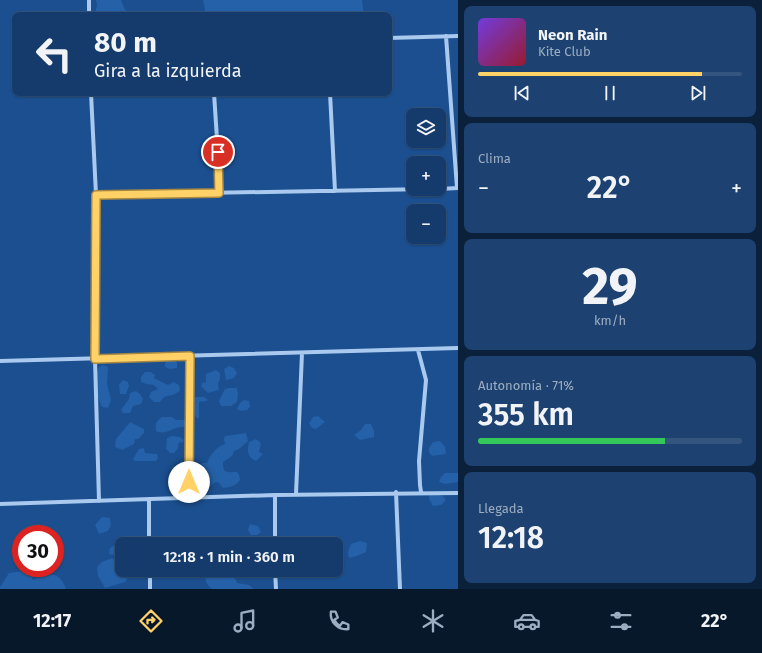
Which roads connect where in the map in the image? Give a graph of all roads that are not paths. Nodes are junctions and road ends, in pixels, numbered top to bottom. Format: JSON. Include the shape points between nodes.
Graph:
{"nodes":[{"id":1,"x":89,"y":0,"type":"edge"},
{"id":2,"x":89,"y":12,"type":"edge"},
{"id":3,"x":446,"y":36,"type":"junction"},
{"id":4,"x":458,"y":36,"type":"edge"},
{"id":5,"x":392,"y":38,"type":"edge"},
{"id":6,"x":91,"y":96,"type":"edge"},
{"id":7,"x":214,"y":96,"type":"edge"},
{"id":8,"x":330,"y":96,"type":"edge"},
{"id":9,"x":457,"y":188,"type":"edge"},
{"id":10,"x":406,"y":189,"type":"edge"},
{"id":11,"x":446,"y":189,"type":"edge"},
{"id":12,"x":335,"y":191,"type":"junction"},
{"id":13,"x":219,"y":193,"type":"junction"},
{"id":14,"x":96,"y":195,"type":"junction"},
{"id":15,"x":458,"y":348,"type":"edge"},
{"id":16,"x":418,"y":350,"type":"junction"},
{"id":17,"x":302,"y":353,"type":"junction"},
{"id":18,"x":190,"y":356,"type":"junction"},
{"id":19,"x":95,"y":359,"type":"junction"},
{"id":20,"x":0,"y":361,"type":"edge"},
{"id":21,"x":396,"y":492,"type":"junction"},
{"id":22,"x":422,"y":492,"type":"junction"},
{"id":23,"x":458,"y":492,"type":"edge"},
{"id":24,"x":296,"y":494,"type":"junction"},
{"id":25,"x":275,"y":495,"type":"junction"},
{"id":26,"x":189,"y":497,"type":"junction"},
{"id":27,"x":149,"y":499,"type":"junction"},
{"id":28,"x":99,"y":501,"type":"junction"},
{"id":29,"x":0,"y":504,"type":"edge"},
{"id":30,"x":149,"y":537,"type":"edge"},
{"id":31,"x":275,"y":537,"type":"edge"},
{"id":32,"x":150,"y":577,"type":"edge"},
{"id":33,"x":275,"y":577,"type":"edge"},
{"id":34,"x":150,"y":589,"type":"edge"},
{"id":35,"x":276,"y":589,"type":"edge"},
{"id":36,"x":400,"y":589,"type":"edge"}],
"edges":[{"from":1,"to":2,"type":"street"},
{"from":3,"to":4,"type":"street"},
{"from":3,"to":5,"type":"street"},
{"from":3,"to":9,"type":"street"},
{"from":6,"to":14,"type":"street"},
{"from":7,"to":13,"type":"street"},
{"from":8,"to":12,"type":"street"},
{"from":9,"to":11,"type":"street"},
{"from":10,"to":12,"type":"street"},
{"from":12,"to":13,"type":"street"},
{"from":13,"to":14,"type":"street"},
{"from":14,"to":19,"type":"street"},
{"from":15,"to":16,"type":"street"},
{"from":16,"to":17,"type":"street"},
{"from":16,"to":22,"type":"street","via":[[426,380],[419,461]]},
{"from":17,"to":18,"type":"street"},
{"from":17,"to":24,"type":"street"},
{"from":18,"to":19,"type":"street"},
{"from":18,"to":26,"type":"street"},
{"from":19,"to":20,"type":"street"},
{"from":19,"to":28,"type":"street"},
{"from":21,"to":22,"type":"street"},
{"from":21,"to":24,"type":"street"},
{"from":21,"to":36,"type":"street"},
{"from":22,"to":23,"type":"street"},
{"from":24,"to":25,"type":"street"},
{"from":25,"to":26,"type":"street"},
{"from":25,"to":31,"type":"street"},
{"from":26,"to":27,"type":"street"},
{"from":27,"to":28,"type":"street"},
{"from":27,"to":30,"type":"street"},
{"from":28,"to":29,"type":"street"},
{"from":32,"to":34,"type":"street"},
{"from":33,"to":35,"type":"street"}]}
